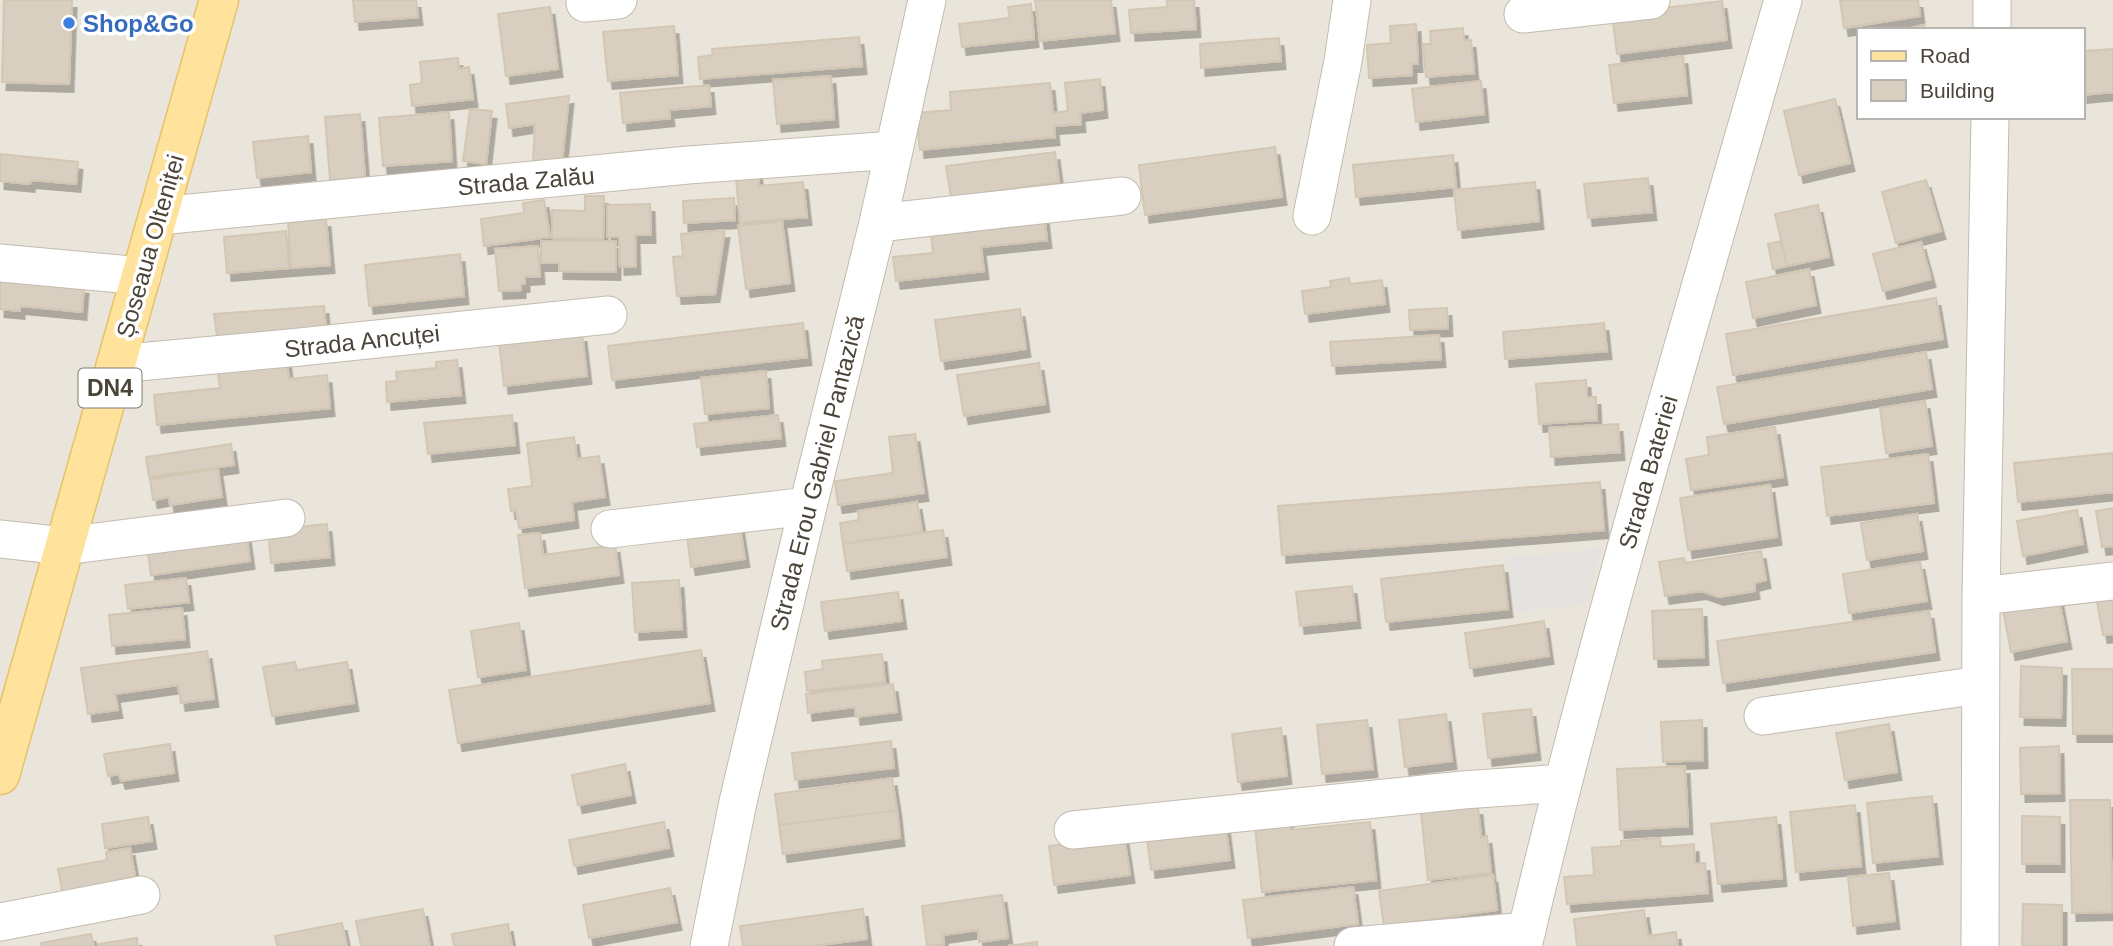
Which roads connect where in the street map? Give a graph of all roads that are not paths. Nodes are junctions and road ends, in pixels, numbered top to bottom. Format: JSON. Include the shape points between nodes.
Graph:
{"nodes":[{"id":1,"x":219,"y":0,"type":"edge"},
{"id":2,"x":927,"y":0,"type":"edge"},
{"id":3,"x":1352,"y":0,"type":"edge"},
{"id":4,"x":1651,"y":0,"type":"edge"},
{"id":5,"x":1783,"y":0,"type":"edge"},
{"id":6,"x":1992,"y":0,"type":"edge"},
{"id":7,"x":1523,"y":14,"type":"dead end"},
{"id":8,"x":1992,"y":28,"type":"edge"},
{"id":9,"x":1990,"y":119,"type":"edge"},
{"id":10,"x":894,"y":149,"type":"junction"},
{"id":11,"x":1122,"y":196,"type":"dead end"},
{"id":12,"x":159,"y":216,"type":"junction"},
{"id":13,"x":1312,"y":216,"type":"dead end"},
{"id":14,"x":878,"y":223,"type":"junction"},
{"id":15,"x":0,"y":263,"type":"edge"},
{"id":16,"x":142,"y":276,"type":"junction"},
{"id":17,"x":608,"y":316,"type":"dead end"},
{"id":18,"x":117,"y":364,"type":"junction"},
{"id":19,"x":808,"y":506,"type":"junction"},
{"id":20,"x":286,"y":518,"type":"dead end"},
{"id":21,"x":610,"y":529,"type":"dead end"},
{"id":22,"x":0,"y":540,"type":"edge"},
{"id":23,"x":64,"y":546,"type":"junction"},
{"id":24,"x":2113,"y":582,"type":"edge"},
{"id":25,"x":1981,"y":596,"type":"junction"},
{"id":26,"x":1980,"y":685,"type":"junction"},
{"id":27,"x":1763,"y":716,"type":"dead end"},
{"id":28,"x":0,"y":775,"type":"edge"},
{"id":29,"x":1563,"y":783,"type":"junction"},
{"id":30,"x":1073,"y":830,"type":"dead end"},
{"id":31,"x":141,"y":895,"type":"dead end"},
{"id":32,"x":0,"y":922,"type":"edge"},
{"id":33,"x":1525,"y":939,"type":"edge"},
{"id":34,"x":709,"y":946,"type":"edge"},
{"id":35,"x":1353,"y":946,"type":"edge"},
{"id":36,"x":1979,"y":946,"type":"edge"}],
"edges":[{"from":1,"to":12,"type":"main road","name":"Șoseaua Olteniței","number":"DN4"},
{"from":2,"to":10,"type":"street","name":"Strada Erou Gabriel Pantazică"},
{"from":3,"to":13,"type":"street"},
{"from":4,"to":7,"type":"street"},
{"from":5,"to":29,"type":"street","name":"Strada Bateriei"},
{"from":6,"to":8,"type":"street"},
{"from":9,"to":25,"type":"street"},
{"from":10,"to":12,"type":"street","name":"Strada Zalău"},
{"from":10,"to":14,"type":"street","name":"Strada Erou Gabriel Pantazică"},
{"from":11,"to":14,"type":"street"},
{"from":12,"to":16,"type":"main road","name":"Șoseaua Olteniței","number":"DN4"},
{"from":14,"to":19,"type":"street","name":"Strada Erou Gabriel Pantazică"},
{"from":15,"to":16,"type":"street"},
{"from":16,"to":18,"type":"main road","name":"Șoseaua Olteniței","number":"DN4"},
{"from":17,"to":18,"type":"street","name":"Strada Ancuței"},
{"from":18,"to":23,"type":"main road","name":"Șoseaua Olteniței","number":"DN4"},
{"from":19,"to":21,"type":"street"},
{"from":19,"to":34,"type":"street","name":"Strada Erou Gabriel Pantazică"},
{"from":20,"to":23,"type":"street"},
{"from":22,"to":23,"type":"street"},
{"from":23,"to":28,"type":"main road","name":"Șoseaua Olteniței","number":"DN4"},
{"from":24,"to":25,"type":"street"},
{"from":25,"to":26,"type":"street"},
{"from":26,"to":27,"type":"street"},
{"from":26,"to":36,"type":"street"},
{"from":29,"to":30,"type":"street"},
{"from":29,"to":33,"type":"street","name":"Strada Bateriei"},
{"from":31,"to":32,"type":"street"},
{"from":33,"to":35,"type":"street"}]}
